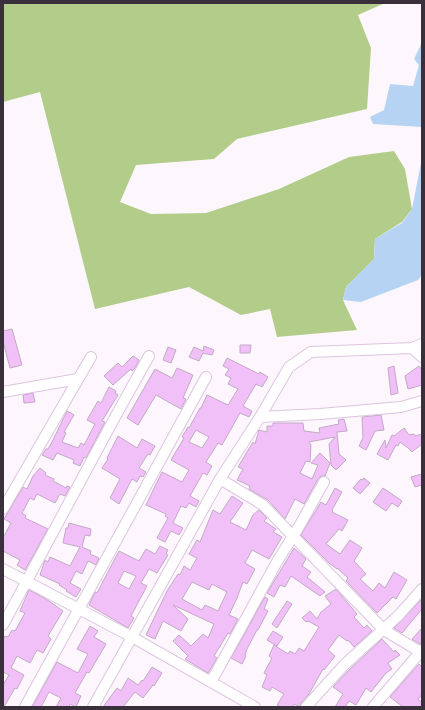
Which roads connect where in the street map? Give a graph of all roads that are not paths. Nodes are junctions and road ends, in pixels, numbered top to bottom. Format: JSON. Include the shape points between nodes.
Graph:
{"nodes":[{"id":1,"x":422,"y":344,"type":"edge"},
{"id":2,"x":412,"y":348,"type":"junction"},
{"id":3,"x":149,"y":356,"type":"dead end"},
{"id":4,"x":422,"y":356,"type":"edge"},
{"id":5,"x":91,"y":357,"type":"dead end"},
{"id":6,"x":206,"y":377,"type":"dead end"},
{"id":7,"x":78,"y":378,"type":"junction"},
{"id":8,"x":3,"y":392,"type":"edge"},
{"id":9,"x":422,"y":401,"type":"edge"},
{"id":10,"x":260,"y":417,"type":"junction"},
{"id":11,"x":220,"y":479,"type":"junction"},
{"id":12,"x":324,"y":482,"type":"dead end"},
{"id":13,"x":3,"y":509,"type":"edge"},
{"id":14,"x":292,"y":536,"type":"junction"},
{"id":15,"x":3,"y":569,"type":"edge"},
{"id":16,"x":26,"y":582,"type":"junction"},
{"id":17,"x":422,"y":589,"type":"edge"},
{"id":18,"x":79,"y":609,"type":"junction"},
{"id":19,"x":3,"y":625,"type":"edge"},
{"id":20,"x":384,"y":630,"type":"junction"},
{"id":21,"x":132,"y":637,"type":"junction"},
{"id":22,"x":422,"y":651,"type":"edge"},
{"id":23,"x":211,"y":682,"type":"junction"},
{"id":24,"x":25,"y":707,"type":"edge"},
{"id":25,"x":93,"y":707,"type":"edge"},
{"id":26,"x":254,"y":707,"type":"edge"},
{"id":27,"x":306,"y":707,"type":"edge"},
{"id":28,"x":373,"y":707,"type":"edge"}],
"edges":[{"from":1,"to":2,"type":"street"},
{"from":2,"to":4,"type":"street"},
{"from":2,"to":10,"type":"street","via":[[311,352],[289,367]]},
{"from":3,"to":16,"type":"street"},
{"from":5,"to":7,"type":"street"},
{"from":6,"to":18,"type":"street"},
{"from":7,"to":8,"type":"street"},
{"from":7,"to":13,"type":"street"},
{"from":9,"to":10,"type":"street","via":[[401,406],[320,414]]},
{"from":10,"to":11,"type":"street"},
{"from":11,"to":14,"type":"street","via":[[263,505]]},
{"from":11,"to":21,"type":"street"},
{"from":12,"to":14,"type":"street"},
{"from":14,"to":20,"type":"street"},
{"from":14,"to":23,"type":"street"},
{"from":15,"to":16,"type":"street"},
{"from":16,"to":18,"type":"street"},
{"from":16,"to":19,"type":"street"},
{"from":17,"to":20,"type":"street"},
{"from":18,"to":21,"type":"street"},
{"from":18,"to":24,"type":"street"},
{"from":20,"to":22,"type":"street"},
{"from":20,"to":27,"type":"street","via":[[344,666]]},
{"from":21,"to":23,"type":"street"},
{"from":21,"to":25,"type":"street"},
{"from":22,"to":28,"type":"street"},
{"from":23,"to":26,"type":"street"}]}
